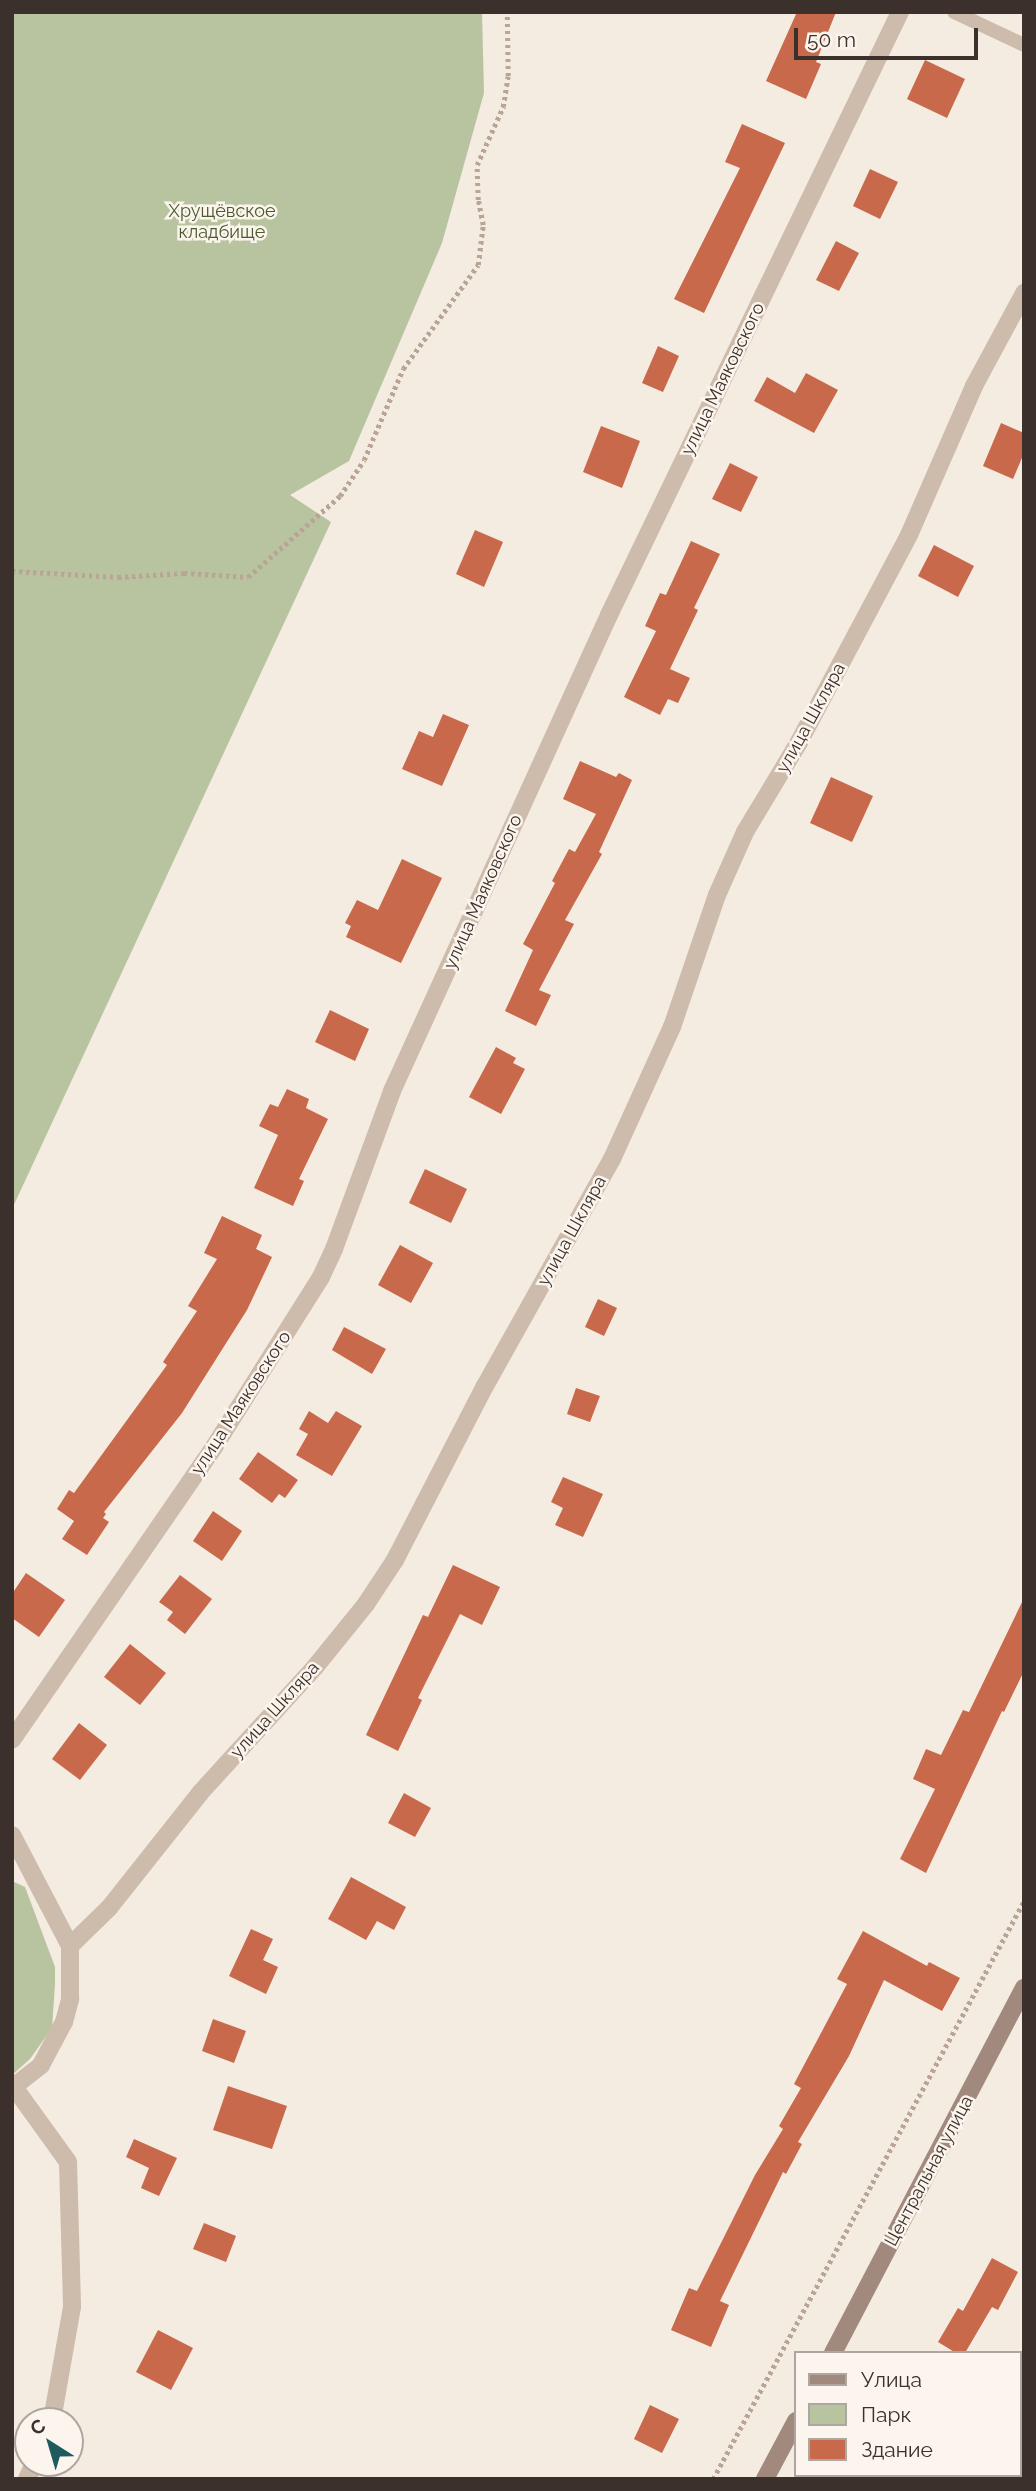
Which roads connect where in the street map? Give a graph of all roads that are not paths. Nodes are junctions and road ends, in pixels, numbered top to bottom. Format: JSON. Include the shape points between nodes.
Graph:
{"nodes":[{"id":1,"x":900,"y":12,"type":"edge"},
{"id":2,"x":954,"y":12,"type":"edge"},
{"id":3,"x":1024,"y":45,"type":"edge"},
{"id":4,"x":1024,"y":293,"type":"edge"},
{"id":5,"x":12,"y":1740,"type":"edge"},
{"id":6,"x":12,"y":1835,"type":"edge"},
{"id":7,"x":70,"y":1946,"type":"junction"},
{"id":8,"x":1024,"y":1988,"type":"edge"},
{"id":9,"x":13,"y":2088,"type":"edge"},
{"id":10,"x":833,"y":2351,"type":"edge"},
{"id":11,"x":54,"y":2407,"type":"edge"},
{"id":12,"x":794,"y":2425,"type":"edge"},
{"id":13,"x":765,"y":2479,"type":"edge"}],
"edges":[{"from":1,"to":5,"type":"street","name":"улица Маяковского","via":[[609,615],[392,1091],[321,1277],[214,1447]]},
{"from":2,"to":3,"type":"lane"},
{"from":4,"to":7,"type":"street","name":"улица Шкляра","via":[[974,386],[909,535],[799,742],[745,832],[672,1027],[612,1159],[485,1386],[396,1560],[315,1667],[200,1793],[109,1908]]},
{"from":6,"to":7,"type":"street"},
{"from":7,"to":9,"type":"street","via":[[70,1999],[64,2022],[41,2065]]},
{"from":8,"to":10,"type":"main road","name":"Центральная улица"},
{"from":9,"to":11,"type":"street","via":[[68,2162],[72,2307]]},
{"from":12,"to":13,"type":"main road"}]}
